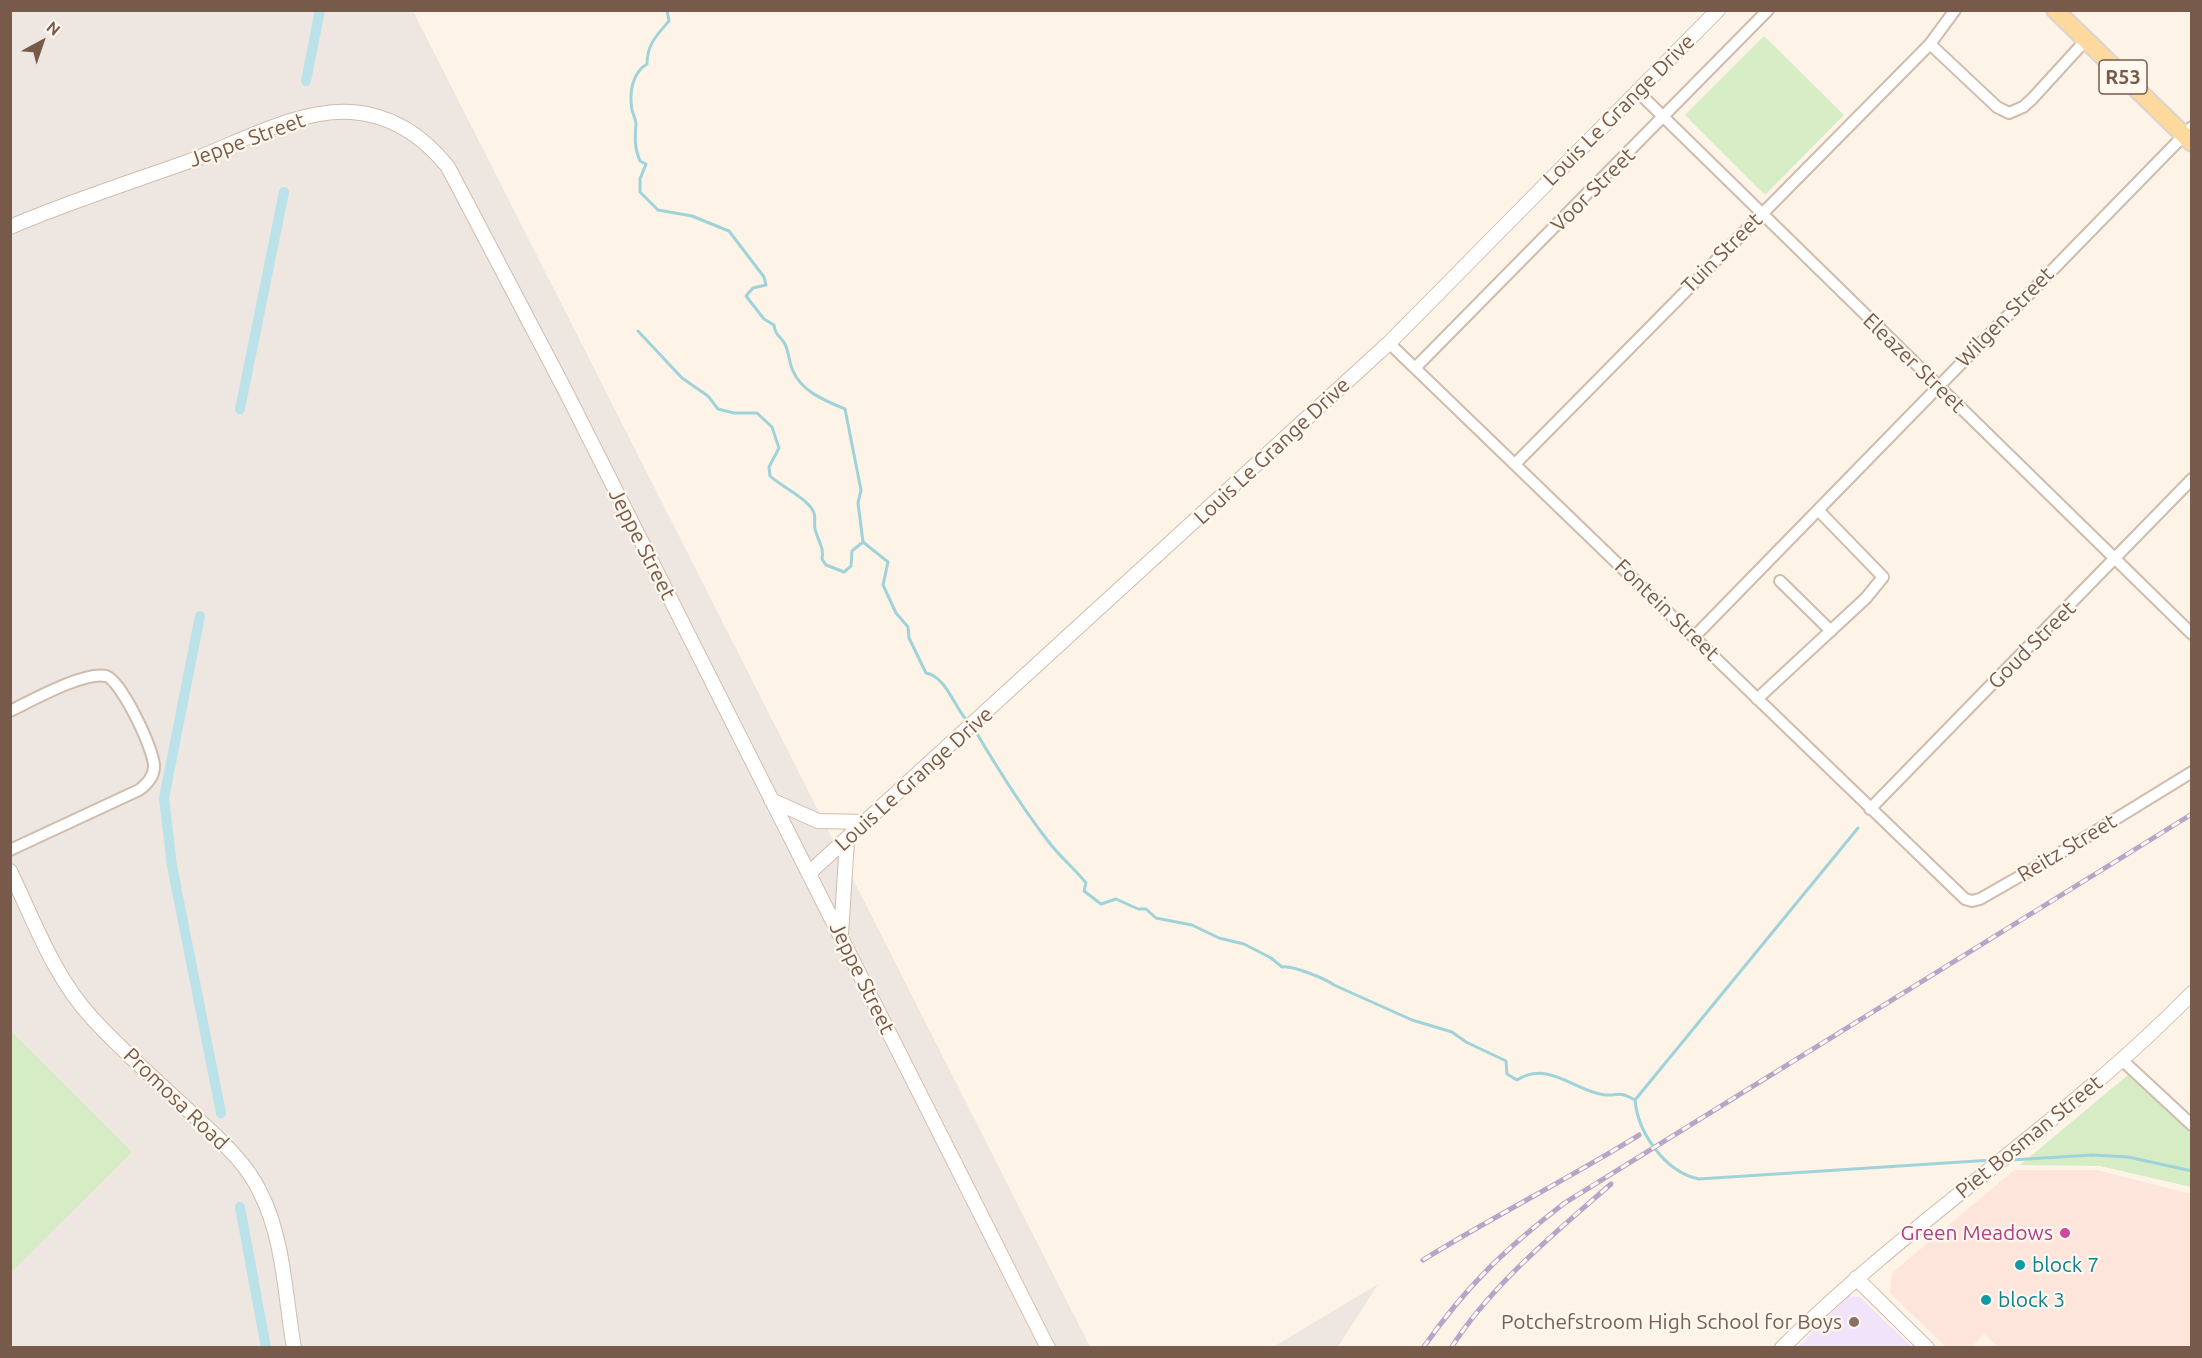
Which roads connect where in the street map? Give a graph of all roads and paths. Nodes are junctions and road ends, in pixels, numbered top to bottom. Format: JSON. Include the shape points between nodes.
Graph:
{"nodes":[{"id":1,"x":1718,"y":10,"type":"edge"},
{"id":2,"x":1768,"y":10,"type":"edge"},
{"id":3,"x":1955,"y":10,"type":"edge"},
{"id":4,"x":2055,"y":10,"type":"edge"},
{"id":5,"x":2085,"y":41,"type":"junction"},
{"id":6,"x":1930,"y":44,"type":"junction"},
{"id":7,"x":1637,"y":91,"type":"junction"},
{"id":8,"x":1665,"y":117,"type":"junction"},
{"id":9,"x":2189,"y":135,"type":"edge"},
{"id":10,"x":1761,"y":213,"type":"junction"},
{"id":11,"x":10,"y":227,"type":"edge"},
{"id":12,"x":1389,"y":343,"type":"junction"},
{"id":13,"x":1416,"y":367,"type":"junction"},
{"id":14,"x":1938,"y":386,"type":"junction"},
{"id":15,"x":1516,"y":463,"type":"junction"},
{"id":16,"x":2192,"y":479,"type":"edge"},
{"id":17,"x":1818,"y":510,"type":"junction"},
{"id":18,"x":2115,"y":560,"type":"junction"},
{"id":19,"x":1780,"y":581,"type":"dead end"},
{"id":20,"x":1831,"y":631,"type":"junction"},
{"id":21,"x":2192,"y":634,"type":"edge"},
{"id":22,"x":1694,"y":637,"type":"junction"},
{"id":23,"x":1758,"y":699,"type":"junction"},
{"id":24,"x":10,"y":711,"type":"edge"},
{"id":25,"x":2192,"y":772,"type":"edge"},
{"id":26,"x":771,"y":800,"type":"junction"},
{"id":27,"x":1870,"y":809,"type":"junction"},
{"id":28,"x":867,"y":822,"type":"junction"},
{"id":29,"x":847,"y":840,"type":"junction"},
{"id":30,"x":10,"y":850,"type":"edge"},
{"id":31,"x":10,"y":871,"type":"edge"},
{"id":32,"x":809,"y":873,"type":"junction"},
{"id":33,"x":1943,"y":880,"type":"joint"},
{"id":34,"x":841,"y":935,"type":"junction"},
{"id":35,"x":2192,"y":993,"type":"edge"},
{"id":36,"x":2122,"y":1060,"type":"junction"},
{"id":37,"x":2192,"y":1125,"type":"edge"},
{"id":38,"x":1856,"y":1278,"type":"junction"},
{"id":39,"x":294,"y":1347,"type":"edge"},
{"id":40,"x":1048,"y":1347,"type":"edge"},
{"id":41,"x":1782,"y":1347,"type":"edge"},
{"id":42,"x":1927,"y":1347,"type":"edge"}],
"edges":[{"from":1,"to":7,"type":"street","name":"Louis Le Grange Drive"},
{"from":2,"to":8,"type":"street","name":"Voor Street"},
{"from":3,"to":6,"type":"street","name":"Tuin Street"},
{"from":4,"to":5,"type":"main road","number":"R53"},
{"from":5,"to":6,"type":"street","via":[[2032,99],[2009,113],[1997,107]]},
{"from":5,"to":9,"type":"main road","number":"R53"},
{"from":6,"to":10,"type":"street","name":"Tuin Street"},
{"from":7,"to":8,"type":"street","name":"Eleazer Street"},
{"from":7,"to":12,"type":"street","name":"Louis Le Grange Drive"},
{"from":8,"to":10,"type":"street","name":"Eleazer Street"},
{"from":8,"to":13,"type":"street","name":"Voor Street"},
{"from":9,"to":14,"type":"street","name":"Wilgen Street"},
{"from":10,"to":14,"type":"street","name":"Eleazer Street"},
{"from":10,"to":15,"type":"street","name":"Tuin Street"},
{"from":11,"to":26,"type":"street","name":"Jeppe Street","via":[[256,133],[329,113],[378,117],[423,141],[448,167]]},
{"from":12,"to":13,"type":"street","name":"Fontein Street"},
{"from":12,"to":28,"type":"street","name":"Louis Le Grange Drive"},
{"from":13,"to":15,"type":"street","name":"Fontein Street"},
{"from":14,"to":17,"type":"street","name":"Wilgen Street"},
{"from":14,"to":18,"type":"street","name":"Eleazer Street"},
{"from":15,"to":22,"type":"street","name":"Fontein Street"},
{"from":16,"to":18,"type":"street","name":"Goud Street"},
{"from":17,"to":20,"type":"street","via":[[1883,577]]},
{"from":17,"to":22,"type":"street","name":"Wilgen Street"},
{"from":18,"to":21,"type":"street","name":"Eleazer Street"},
{"from":18,"to":27,"type":"street","name":"Goud Street"},
{"from":19,"to":20,"type":"street"},
{"from":20,"to":23,"type":"street"},
{"from":22,"to":23,"type":"street","name":"Fontein Street"},
{"from":23,"to":27,"type":"street","name":"Fontein Street"},
{"from":24,"to":30,"type":"street","via":[[79,681],[104,676],[120,688],[154,762],[152,776],[139,790]]},
{"from":25,"to":33,"type":"street","name":"Reitz Street","via":[[1980,899],[1965,899]]},
{"from":26,"to":28,"type":"street","via":[[818,821]]},
{"from":26,"to":32,"type":"street","name":"Jeppe Street"},
{"from":27,"to":33,"type":"street","name":"Fontein Street"},
{"from":28,"to":29,"type":"street","name":"Louis Le Grange Drive"},
{"from":29,"to":32,"type":"street","name":"Louis Le Grange Drive"},
{"from":29,"to":34,"type":"street"},
{"from":31,"to":39,"type":"street","name":"Promosa Road","via":[[56,967],[81,1006],[228,1148],[260,1191],[278,1249]]},
{"from":32,"to":34,"type":"street","name":"Jeppe Street"},
{"from":34,"to":40,"type":"street","name":"Jeppe Street"},
{"from":35,"to":36,"type":"street","name":"Piet Bosman Street"},
{"from":36,"to":37,"type":"street"},
{"from":36,"to":38,"type":"street","name":"Piet Bosman Street"},
{"from":38,"to":41,"type":"street","name":"Piet Bosman Street"},
{"from":38,"to":42,"type":"street"}]}
